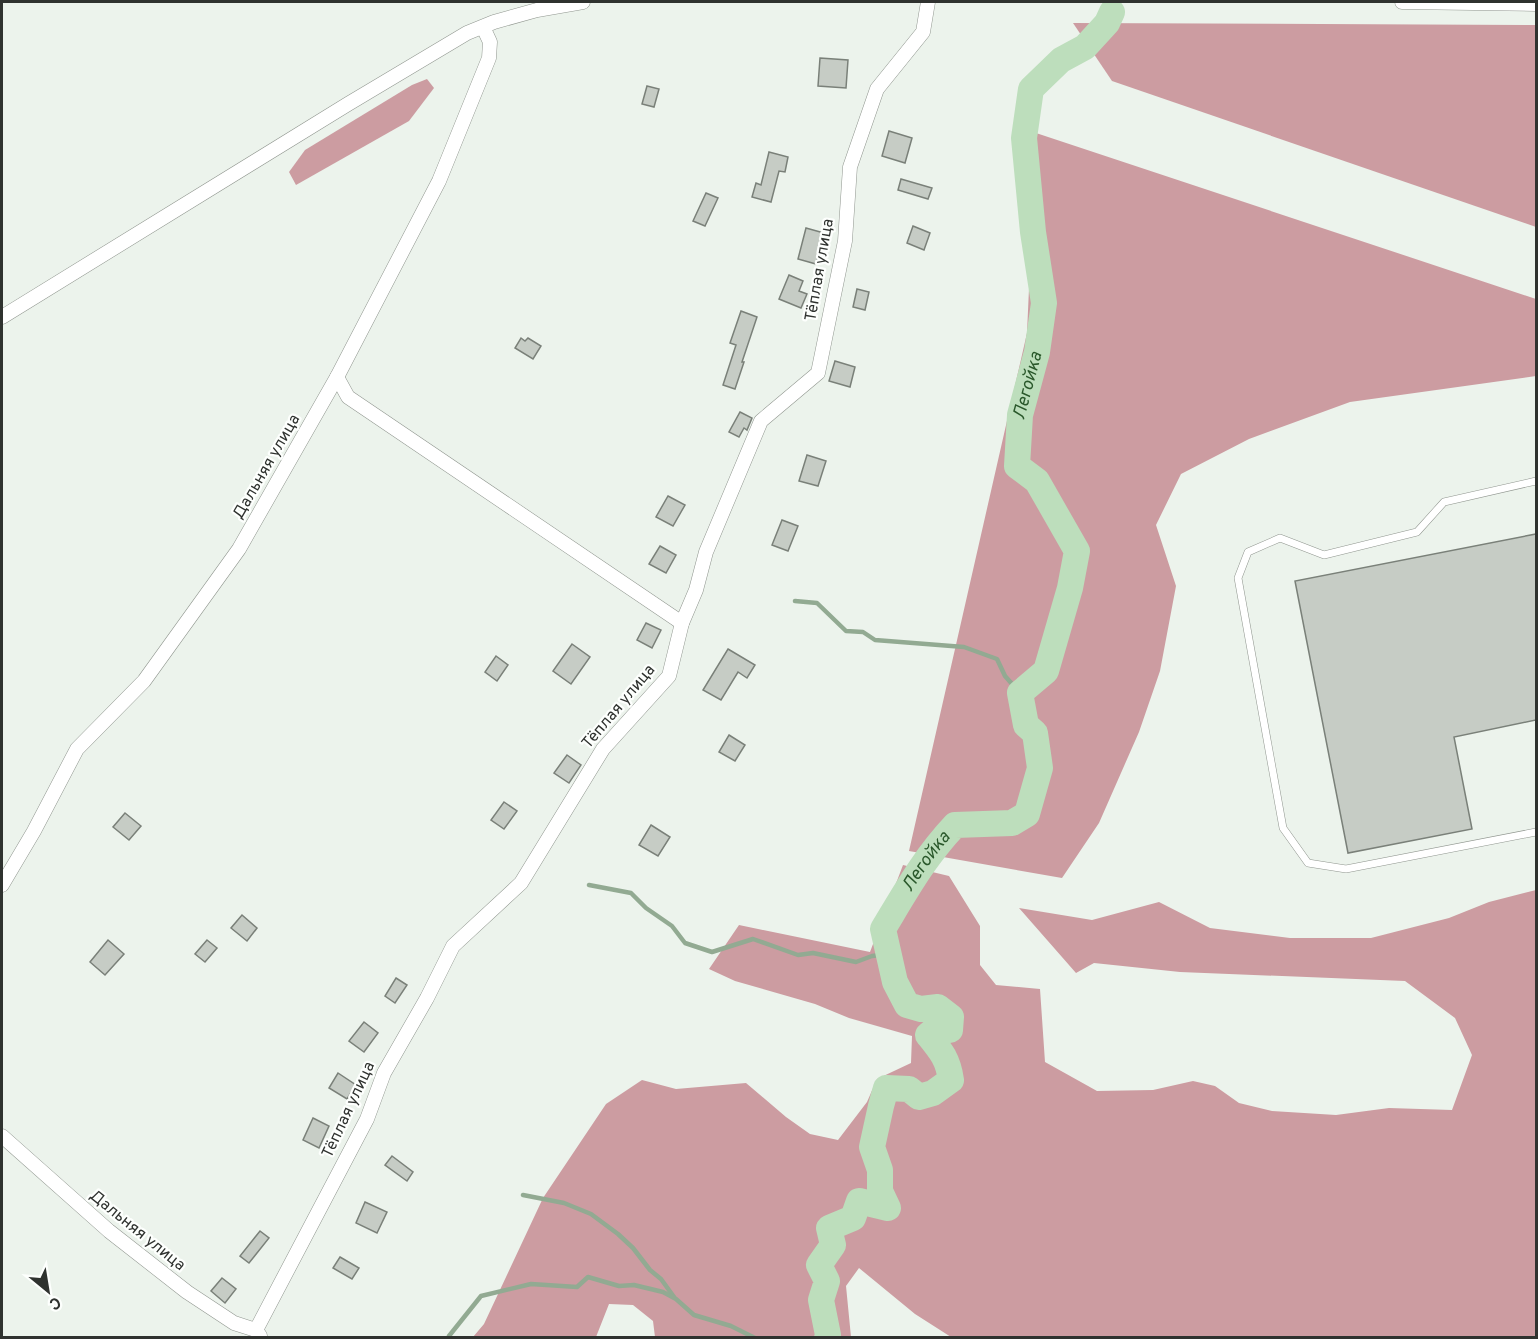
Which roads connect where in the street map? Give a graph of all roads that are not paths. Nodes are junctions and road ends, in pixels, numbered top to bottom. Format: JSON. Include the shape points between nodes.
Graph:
{"nodes":[{"id":1,"x":582,"y":2,"type":"edge"},
{"id":2,"x":928,"y":2,"type":"edge"},
{"id":3,"x":1402,"y":2,"type":"edge"},
{"id":4,"x":1536,"y":4,"type":"edge"},
{"id":5,"x":483,"y":27,"type":"junction"},
{"id":6,"x":2,"y":317,"type":"edge"},
{"id":7,"x":338,"y":376,"type":"junction"},
{"id":8,"x":1536,"y":482,"type":"edge"},
{"id":9,"x":682,"y":623,"type":"junction"},
{"id":10,"x":1536,"y":832,"type":"edge"},
{"id":11,"x":2,"y":885,"type":"edge"},
{"id":12,"x":2,"y":1136,"type":"edge"},
{"id":13,"x":258,"y":1334,"type":"edge"}],
"edges":[{"from":1,"to":5,"type":"street","via":[[537,10]]},
{"from":2,"to":9,"type":"street","name":"Тёплая улица","via":[[922,32],[878,89],[850,167],[845,241],[818,373],[761,421],[706,552]]},
{"from":3,"to":4,"type":"street"},
{"from":5,"to":6,"type":"street","via":[[348,104]]},
{"from":5,"to":7,"type":"street","name":"Дальняя улица","via":[[490,42],[489,58],[439,181]]},
{"from":7,"to":9,"type":"street","via":[[348,397]]},
{"from":7,"to":11,"type":"street","name":"Дальняя улица","via":[[239,549],[144,681],[77,749]]},
{"from":8,"to":10,"type":"lane","via":[[1444,502],[1417,532],[1324,555],[1280,538],[1248,552],[1238,578],[1283,828],[1308,863],[1346,869]]},
{"from":9,"to":13,"type":"street","name":"Тёплая улица","via":[[669,676],[603,749],[520,883],[453,946],[384,1073],[367,1119]]},
{"from":12,"to":13,"type":"street","name":"Дальняя улица","via":[[109,1232],[188,1292]]}]}
